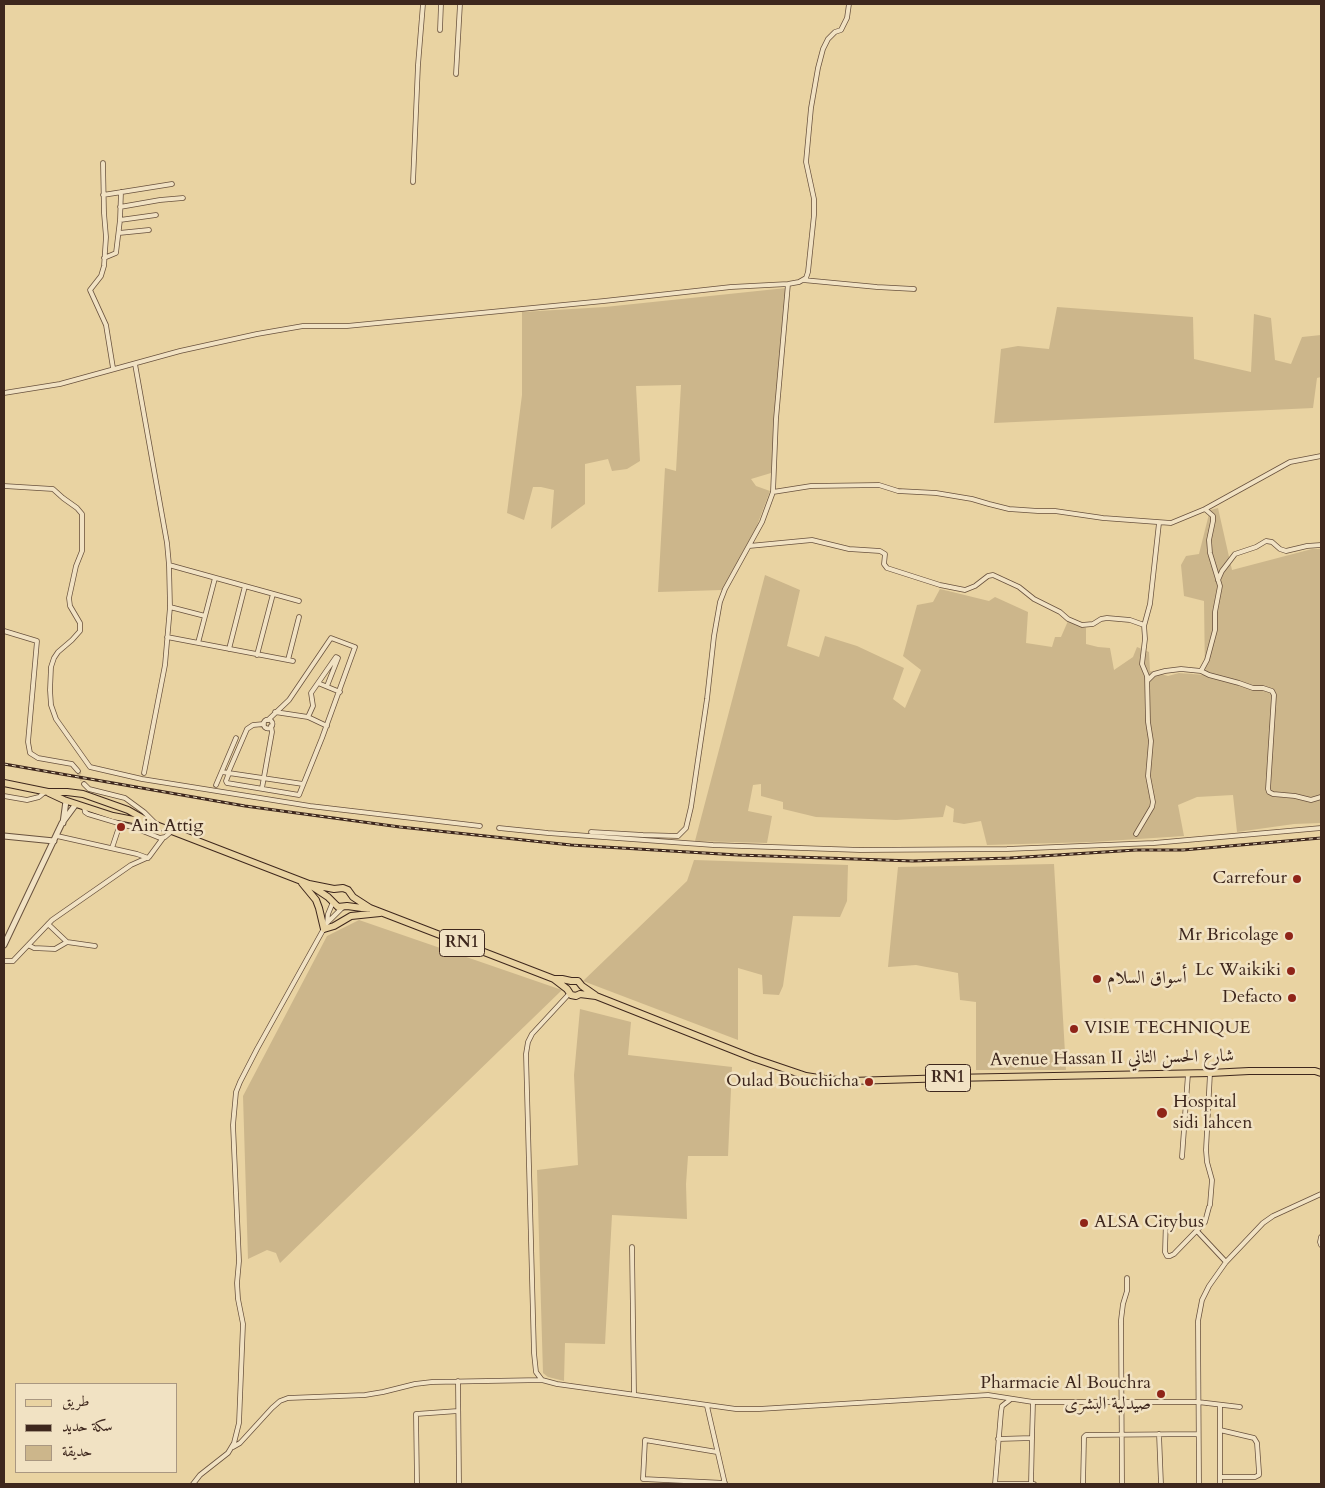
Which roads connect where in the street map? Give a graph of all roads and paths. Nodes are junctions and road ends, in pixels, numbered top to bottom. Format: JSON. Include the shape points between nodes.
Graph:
{"nodes":[{"id":1,"x":423,"y":4,"type":"edge"},
{"id":2,"x":441,"y":4,"type":"edge"},
{"id":3,"x":460,"y":4,"type":"edge"},
{"id":4,"x":849,"y":4,"type":"edge"},
{"id":5,"x":440,"y":30,"type":"dead end"},
{"id":6,"x":456,"y":74,"type":"dead end"},
{"id":7,"x":103,"y":163,"type":"dead end"},
{"id":8,"x":413,"y":182,"type":"dead end"},
{"id":9,"x":172,"y":184,"type":"dead end"},
{"id":10,"x":121,"y":192,"type":"junction"},
{"id":11,"x":103,"y":195,"type":"junction"},
{"id":12,"x":183,"y":198,"type":"dead end"},
{"id":13,"x":120,"y":207,"type":"junction"},
{"id":14,"x":156,"y":215,"type":"dead end"},
{"id":15,"x":120,"y":220,"type":"junction"},
{"id":16,"x":150,"y":230,"type":"dead end"},
{"id":17,"x":119,"y":233,"type":"junction"},
{"id":18,"x":104,"y":258,"type":"junction"},
{"id":19,"x":803,"y":280,"type":"junction"},
{"id":20,"x":788,"y":284,"type":"junction"},
{"id":21,"x":914,"y":289,"type":"dead end"},
{"id":22,"x":135,"y":364,"type":"junction"},
{"id":23,"x":113,"y":368,"type":"junction"},
{"id":24,"x":4,"y":393,"type":"edge"},
{"id":25,"x":1321,"y":456,"type":"edge"},
{"id":26,"x":4,"y":486,"type":"edge"},
{"id":27,"x":773,"y":492,"type":"junction"},
{"id":28,"x":1205,"y":509,"type":"junction"},
{"id":29,"x":1159,"y":522,"type":"junction"},
{"id":30,"x":1321,"y":545,"type":"edge"},
{"id":31,"x":749,"y":546,"type":"junction"},
{"id":32,"x":169,"y":565,"type":"junction"},
{"id":33,"x":1226,"y":566,"type":"junction"},
{"id":34,"x":1216,"y":571,"type":"junction"},
{"id":35,"x":215,"y":578,"type":"junction"},
{"id":36,"x":1218,"y":580,"type":"junction"},
{"id":37,"x":244,"y":586,"type":"junction"},
{"id":38,"x":273,"y":594,"type":"junction"},
{"id":39,"x":299,"y":601,"type":"dead end"},
{"id":40,"x":170,"y":607,"type":"junction"},
{"id":41,"x":205,"y":616,"type":"junction"},
{"id":42,"x":299,"y":617,"type":"dead end"},
{"id":43,"x":1144,"y":626,"type":"junction"},
{"id":44,"x":4,"y":631,"type":"edge"},
{"id":45,"x":167,"y":637,"type":"junction"},
{"id":46,"x":198,"y":643,"type":"junction"},
{"id":47,"x":229,"y":649,"type":"junction"},
{"id":48,"x":257,"y":655,"type":"junction"},
{"id":49,"x":1201,"y":671,"type":"junction"},
{"id":50,"x":1147,"y":681,"type":"junction"},
{"id":51,"x":318,"y":683,"type":"junction"},
{"id":52,"x":327,"y":686,"type":"junction"},
{"id":53,"x":340,"y":692,"type":"junction"},
{"id":54,"x":275,"y":712,"type":"junction"},
{"id":55,"x":308,"y":717,"type":"junction"},
{"id":56,"x":268,"y":720,"type":"junction"},
{"id":57,"x":264,"y":724,"type":"junction"},
{"id":58,"x":271,"y":726,"type":"junction"},
{"id":59,"x":327,"y":726,"type":"junction"},
{"id":60,"x":236,"y":738,"type":"dead end"},
{"id":61,"x":78,"y":771,"type":"tunnel mouth"},
{"id":62,"x":222,"y":772,"type":"junction"},
{"id":63,"x":144,"y":773,"type":"dead end"},
{"id":64,"x":229,"y":773,"type":"junction"},
{"id":65,"x":264,"y":778,"type":"junction"},
{"id":66,"x":4,"y":784,"type":"edge"},
{"id":67,"x":84,"y":784,"type":"tunnel mouth"},
{"id":68,"x":304,"y":784,"type":"junction"},
{"id":69,"x":216,"y":785,"type":"dead end"},
{"id":70,"x":262,"y":788,"type":"junction"},
{"id":71,"x":47,"y":792,"type":"junction"},
{"id":72,"x":78,"y":793,"type":"junction"},
{"id":73,"x":4,"y":796,"type":"edge"},
{"id":74,"x":118,"y":797,"type":"junction"},
{"id":75,"x":1321,"y":797,"type":"edge"},
{"id":76,"x":66,"y":801,"type":"junction"},
{"id":77,"x":75,"y":804,"type":"junction"},
{"id":78,"x":122,"y":808,"type":"junction"},
{"id":79,"x":120,"y":822,"type":"junction"},
{"id":80,"x":62,"y":823,"type":"junction"},
{"id":81,"x":150,"y":824,"type":"junction"},
{"id":82,"x":158,"y":826,"type":"junction"},
{"id":83,"x":480,"y":826,"type":"dead end"},
{"id":84,"x":499,"y":828,"type":"dead end"},
{"id":85,"x":1321,"y":828,"type":"edge"},
{"id":86,"x":172,"y":831,"type":"junction"},
{"id":87,"x":591,"y":832,"type":"dead end"},
{"id":88,"x":1136,"y":834,"type":"dead end"},
{"id":89,"x":4,"y":836,"type":"edge"},
{"id":90,"x":56,"y":838,"type":"junction"},
{"id":91,"x":163,"y":838,"type":"junction"},
{"id":92,"x":112,"y":848,"type":"junction"},
{"id":93,"x":148,"y":858,"type":"junction"},
{"id":94,"x":300,"y":880,"type":"junction"},
{"id":95,"x":309,"y":884,"type":"junction"},
{"id":96,"x":337,"y":888,"type":"junction"},
{"id":97,"x":350,"y":894,"type":"junction"},
{"id":98,"x":332,"y":901,"type":"junction"},
{"id":99,"x":344,"y":906,"type":"junction"},
{"id":100,"x":370,"y":908,"type":"junction"},
{"id":101,"x":381,"y":912,"type":"junction"},
{"id":102,"x":48,"y":924,"type":"junction"},
{"id":103,"x":326,"y":926,"type":"junction"},
{"id":104,"x":66,"y":942,"type":"junction"},
{"id":105,"x":4,"y":945,"type":"edge"},
{"id":106,"x":28,"y":945,"type":"junction"},
{"id":107,"x":95,"y":946,"type":"dead end"},
{"id":108,"x":4,"y":961,"type":"edge"},
{"id":109,"x":554,"y":979,"type":"junction"},
{"id":110,"x":571,"y":981,"type":"junction"},
{"id":111,"x":582,"y":986,"type":"junction"},
{"id":112,"x":568,"y":992,"type":"junction"},
{"id":113,"x":580,"y":994,"type":"junction"},
{"id":114,"x":596,"y":996,"type":"junction"},
{"id":115,"x":1319,"y":1070,"type":"edge"},
{"id":116,"x":1210,"y":1073,"type":"junction"},
{"id":117,"x":1188,"y":1074,"type":"junction"},
{"id":118,"x":1182,"y":1156,"type":"dead end"},
{"id":119,"x":1321,"y":1194,"type":"edge"},
{"id":120,"x":1166,"y":1218,"type":"dead end"},
{"id":121,"x":1197,"y":1231,"type":"junction"},
{"id":122,"x":1321,"y":1237,"type":"edge"},
{"id":123,"x":1321,"y":1245,"type":"edge"},
{"id":124,"x":632,"y":1247,"type":"dead end"},
{"id":125,"x":1226,"y":1262,"type":"junction"},
{"id":126,"x":1127,"y":1278,"type":"dead end"},
{"id":127,"x":542,"y":1380,"type":"junction"},
{"id":128,"x":458,"y":1381,"type":"junction"},
{"id":129,"x":634,"y":1394,"type":"junction"},
{"id":130,"x":1011,"y":1399,"type":"junction"},
{"id":131,"x":1033,"y":1402,"type":"junction"},
{"id":132,"x":1122,"y":1402,"type":"junction"},
{"id":133,"x":1198,"y":1402,"type":"junction"},
{"id":134,"x":1220,"y":1405,"type":"junction"},
{"id":135,"x":707,"y":1406,"type":"junction"},
{"id":136,"x":1240,"y":1407,"type":"dead end"},
{"id":137,"x":458,"y":1411,"type":"junction"},
{"id":138,"x":1220,"y":1430,"type":"junction"},
{"id":139,"x":1122,"y":1434,"type":"junction"},
{"id":140,"x":1160,"y":1434,"type":"junction"},
{"id":141,"x":1198,"y":1434,"type":"junction"},
{"id":142,"x":998,"y":1438,"type":"junction"},
{"id":143,"x":1032,"y":1438,"type":"junction"},
{"id":144,"x":232,"y":1447,"type":"junction"},
{"id":145,"x":717,"y":1452,"type":"junction"},
{"id":146,"x":1220,"y":1477,"type":"junction"},
{"id":147,"x":193,"y":1484,"type":"edge"},
{"id":148,"x":417,"y":1484,"type":"edge"},
{"id":149,"x":458,"y":1484,"type":"edge"},
{"id":150,"x":725,"y":1484,"type":"edge"},
{"id":151,"x":995,"y":1484,"type":"edge"},
{"id":152,"x":1033,"y":1484,"type":"edge"},
{"id":153,"x":1083,"y":1484,"type":"edge"},
{"id":154,"x":1122,"y":1484,"type":"edge"},
{"id":155,"x":1161,"y":1484,"type":"edge"},
{"id":156,"x":1198,"y":1484,"type":"edge"},
{"id":157,"x":1220,"y":1484,"type":"edge"}],
"edges":[{"from":1,"to":8,"type":"street"},
{"from":2,"to":5,"type":"street"},
{"from":3,"to":6,"type":"street"},
{"from":4,"to":19,"type":"street","via":[[841,30],[832,34],[823,49],[811,108],[806,162],[814,207],[808,272]]},
{"from":7,"to":11,"type":"street"},
{"from":9,"to":10,"type":"street"},
{"from":10,"to":11,"type":"street"},
{"from":10,"to":13,"type":"street"},
{"from":11,"to":18,"type":"street"},
{"from":12,"to":13,"type":"street"},
{"from":13,"to":15,"type":"street"},
{"from":14,"to":15,"type":"street"},
{"from":15,"to":17,"type":"street"},
{"from":16,"to":17,"type":"street"},
{"from":17,"to":18,"type":"street","via":[[116,253]]},
{"from":18,"to":23,"type":"street","via":[[101,276],[90,290],[104,321]]},
{"from":19,"to":20,"type":"street"},
{"from":19,"to":21,"type":"street"},
{"from":20,"to":22,"type":"street","via":[[356,325],[303,326],[180,351]]},
{"from":20,"to":27,"type":"street"},
{"from":22,"to":23,"type":"street"},
{"from":22,"to":32,"type":"street"},
{"from":23,"to":24,"type":"street","via":[[60,384]]},
{"from":25,"to":28,"type":"street","via":[[1290,462]]},
{"from":26,"to":83,"type":"street","via":[[53,489],[82,514],[82,547],[69,598],[80,623],[80,631],[54,658],[50,690],[56,719],[90,767],[142,779],[310,806]]},
{"from":27,"to":29,"type":"street","via":[[811,486],[879,485],[898,491],[972,499],[1009,509]]},
{"from":27,"to":31,"type":"street"},
{"from":28,"to":29,"type":"street","via":[[1174,523]]},
{"from":28,"to":34,"type":"street","via":[[1213,516],[1209,540]]},
{"from":29,"to":43,"type":"street","via":[[1150,604]]},
{"from":30,"to":33,"type":"street","via":[[1286,550],[1266,541],[1237,552]]},
{"from":31,"to":43,"type":"street","via":[[812,540],[849,549],[880,551],[885,554],[887,568],[940,584],[965,590],[993,575],[1082,624],[1093,624],[1107,618],[1130,620]]},
{"from":31,"to":87,"type":"street","via":[[720,602],[686,828],[678,836]]},
{"from":32,"to":35,"type":"street"},
{"from":32,"to":40,"type":"street"},
{"from":33,"to":34,"type":"street"},
{"from":33,"to":36,"type":"street"},
{"from":34,"to":36,"type":"street"},
{"from":35,"to":37,"type":"street"},
{"from":35,"to":41,"type":"street"},
{"from":36,"to":49,"type":"street","via":[[1220,590],[1215,630]]},
{"from":37,"to":38,"type":"street"},
{"from":37,"to":47,"type":"street"},
{"from":38,"to":39,"type":"street"},
{"from":38,"to":48,"type":"street"},
{"from":40,"to":41,"type":"street"},
{"from":40,"to":45,"type":"street"},
{"from":41,"to":46,"type":"street"},
{"from":42,"to":48,"type":"street","via":[[291,661]]},
{"from":43,"to":50,"type":"street","via":[[1142,664]]},
{"from":44,"to":61,"type":"street","via":[[37,641],[28,742],[30,753],[38,758],[72,764]]},
{"from":45,"to":46,"type":"street"},
{"from":45,"to":63,"type":"street","via":[[165,665]]},
{"from":46,"to":47,"type":"street"},
{"from":47,"to":48,"type":"street"},
{"from":49,"to":50,"type":"street","via":[[1164,671]]},
{"from":49,"to":75,"type":"street","via":[[1272,691],[1268,789],[1273,794],[1311,800]]},
{"from":50,"to":88,"type":"street","via":[[1151,741],[1148,776],[1152,803]]},
{"from":51,"to":52,"type":"street"},
{"from":51,"to":52,"type":"street","via":[[336,657]]},
{"from":51,"to":55,"type":"street","via":[[311,693],[313,706]]},
{"from":52,"to":53,"type":"street"},
{"from":53,"to":54,"type":"street","via":[[356,646],[331,638],[289,700]]},
{"from":53,"to":59,"type":"street"},
{"from":54,"to":55,"type":"street"},
{"from":54,"to":56,"type":"street"},
{"from":55,"to":59,"type":"street"},
{"from":56,"to":57,"type":"street"},
{"from":56,"to":58,"type":"street","via":[[272,722]]},
{"from":57,"to":58,"type":"street","via":[[267,728]]},
{"from":57,"to":64,"type":"street","via":[[247,729]]},
{"from":58,"to":65,"type":"street"},
{"from":59,"to":68,"type":"street"},
{"from":60,"to":62,"type":"street"},
{"from":62,"to":64,"type":"street"},
{"from":62,"to":69,"type":"street"},
{"from":64,"to":65,"type":"street"},
{"from":64,"to":70,"type":"street","via":[[227,783]]},
{"from":65,"to":68,"type":"street"},
{"from":65,"to":70,"type":"street"},
{"from":66,"to":71,"type":"main road"},
{"from":67,"to":74,"type":"street"},
{"from":68,"to":70,"type":"street","via":[[299,795]]},
{"from":71,"to":72,"type":"main road"},
{"from":71,"to":73,"type":"street","via":[[30,800]]},
{"from":71,"to":76,"type":"main road"},
{"from":72,"to":77,"type":"main road","via":[[73,796]]},
{"from":72,"to":78,"type":"main road"},
{"from":74,"to":78,"type":"street"},
{"from":74,"to":82,"type":"street","via":[[131,802]]},
{"from":76,"to":77,"type":"main road"},
{"from":76,"to":80,"type":"street"},
{"from":77,"to":79,"type":"main road"},
{"from":77,"to":80,"type":"street"},
{"from":78,"to":79,"type":"main road","via":[[126,815]]},
{"from":78,"to":81,"type":"main road"},
{"from":79,"to":81,"type":"main road"},
{"from":79,"to":91,"type":"street"},
{"from":79,"to":92,"type":"street"},
{"from":80,"to":90,"type":"street"},
{"from":81,"to":82,"type":"main road"},
{"from":82,"to":86,"type":"main road"},
{"from":84,"to":85,"type":"street","via":[[713,845],[860,850],[1154,843]]},
{"from":86,"to":91,"type":"street"},
{"from":86,"to":94,"type":"main road"},
{"from":89,"to":90,"type":"street"},
{"from":90,"to":92,"type":"street"},
{"from":90,"to":105,"type":"street"},
{"from":91,"to":93,"type":"street"},
{"from":92,"to":93,"type":"street"},
{"from":93,"to":102,"type":"street","via":[[132,865]]},
{"from":94,"to":95,"type":"main road"},
{"from":94,"to":103,"type":"main road","via":[[316,900]]},
{"from":95,"to":96,"type":"main road"},
{"from":95,"to":98,"type":"main road"},
{"from":96,"to":97,"type":"main road","via":[[346,889]]},
{"from":96,"to":98,"type":"main road","via":[[332,893]]},
{"from":97,"to":99,"type":"main road","via":[[350,901]]},
{"from":97,"to":100,"type":"main road","number":"RN1"},
{"from":98,"to":99,"type":"main road","via":[[336,906]]},
{"from":98,"to":103,"type":"street"},
{"from":99,"to":100,"type":"main road","number":"RN1"},
{"from":99,"to":103,"type":"street"},
{"from":100,"to":101,"type":"main road","number":"RN1"},
{"from":101,"to":103,"type":"main road","via":[[351,916],[334,926]]},
{"from":101,"to":109,"type":"main road","number":"RN1"},
{"from":102,"to":104,"type":"street"},
{"from":102,"to":106,"type":"street"},
{"from":103,"to":144,"type":"street","via":[[256,1049],[236,1092],[237,1288],[243,1324],[239,1423]]},
{"from":104,"to":106,"type":"street","via":[[55,949]]},
{"from":104,"to":107,"type":"street"},
{"from":106,"to":108,"type":"street","via":[[13,961]]},
{"from":109,"to":110,"type":"main road","number":"RN1"},
{"from":109,"to":112,"type":"main road","number":"RN1"},
{"from":110,"to":111,"type":"main road","via":[[578,981]]},
{"from":110,"to":112,"type":"main road"},
{"from":111,"to":113,"type":"main road"},
{"from":111,"to":114,"type":"main road","name":"Avenue Hassan II شارع الحسن الثاني","number":"RN1"},
{"from":112,"to":113,"type":"main road","via":[[576,996]]},
{"from":112,"to":127,"type":"street","via":[[532,1034],[526,1054],[534,1353],[536,1372]]},
{"from":113,"to":114,"type":"main road","name":"Avenue Hassan II شارع الحسن الثاني","number":"RN1"},
{"from":114,"to":117,"type":"main road","name":"Avenue Hassan II شارع الحسن الثاني","number":"RN1","via":[[753,1058],[806,1076],[826,1079]]},
{"from":115,"to":116,"type":"main road","name":"Avenue Hassan II شارع الحسن الثاني","number":"RN1"},
{"from":116,"to":117,"type":"main road","name":"Avenue Hassan II شارع الحسن الثاني","number":"RN1"},
{"from":116,"to":121,"type":"street","via":[[1206,1150],[1212,1180],[1206,1220]]},
{"from":117,"to":118,"type":"street"},
{"from":119,"to":125,"type":"street","via":[[1269,1218]]},
{"from":120,"to":121,"type":"street","via":[[1167,1256],[1174,1254]]},
{"from":121,"to":125,"type":"street"},
{"from":122,"to":123,"type":"street"},
{"from":124,"to":129,"type":"street"},
{"from":125,"to":133,"type":"street","via":[[1200,1305]]},
{"from":126,"to":132,"type":"street","via":[[1121,1320]]},
{"from":127,"to":128,"type":"street"},
{"from":127,"to":129,"type":"street"},
{"from":128,"to":137,"type":"street"},
{"from":128,"to":144,"type":"street","via":[[422,1383],[365,1395],[288,1398],[280,1401],[240,1443]]},
{"from":129,"to":135,"type":"street"},
{"from":130,"to":131,"type":"street"},
{"from":130,"to":135,"type":"street","via":[[988,1394],[750,1410]]},
{"from":130,"to":142,"type":"street","via":[[1002,1406]]},
{"from":131,"to":132,"type":"street"},
{"from":131,"to":143,"type":"street"},
{"from":132,"to":133,"type":"street"},
{"from":132,"to":139,"type":"street"},
{"from":133,"to":134,"type":"street"},
{"from":133,"to":141,"type":"street"},
{"from":134,"to":136,"type":"street"},
{"from":134,"to":138,"type":"street"},
{"from":135,"to":145,"type":"street"},
{"from":137,"to":148,"type":"street","via":[[416,1414]]},
{"from":137,"to":149,"type":"street"},
{"from":138,"to":146,"type":"street"},
{"from":138,"to":146,"type":"street","via":[[1254,1438],[1260,1472],[1255,1477]]},
{"from":139,"to":140,"type":"street"},
{"from":139,"to":153,"type":"street","via":[[1085,1435]]},
{"from":139,"to":154,"type":"street"},
{"from":140,"to":141,"type":"street"},
{"from":140,"to":155,"type":"street"},
{"from":141,"to":156,"type":"street"},
{"from":142,"to":143,"type":"street"},
{"from":142,"to":151,"type":"street"},
{"from":143,"to":152,"type":"street"},
{"from":144,"to":147,"type":"street"},
{"from":145,"to":150,"type":"street"},
{"from":145,"to":150,"type":"street","via":[[645,1440],[644,1479]]},
{"from":146,"to":157,"type":"street"},
{"from":151,"to":152,"type":"street"}]}
